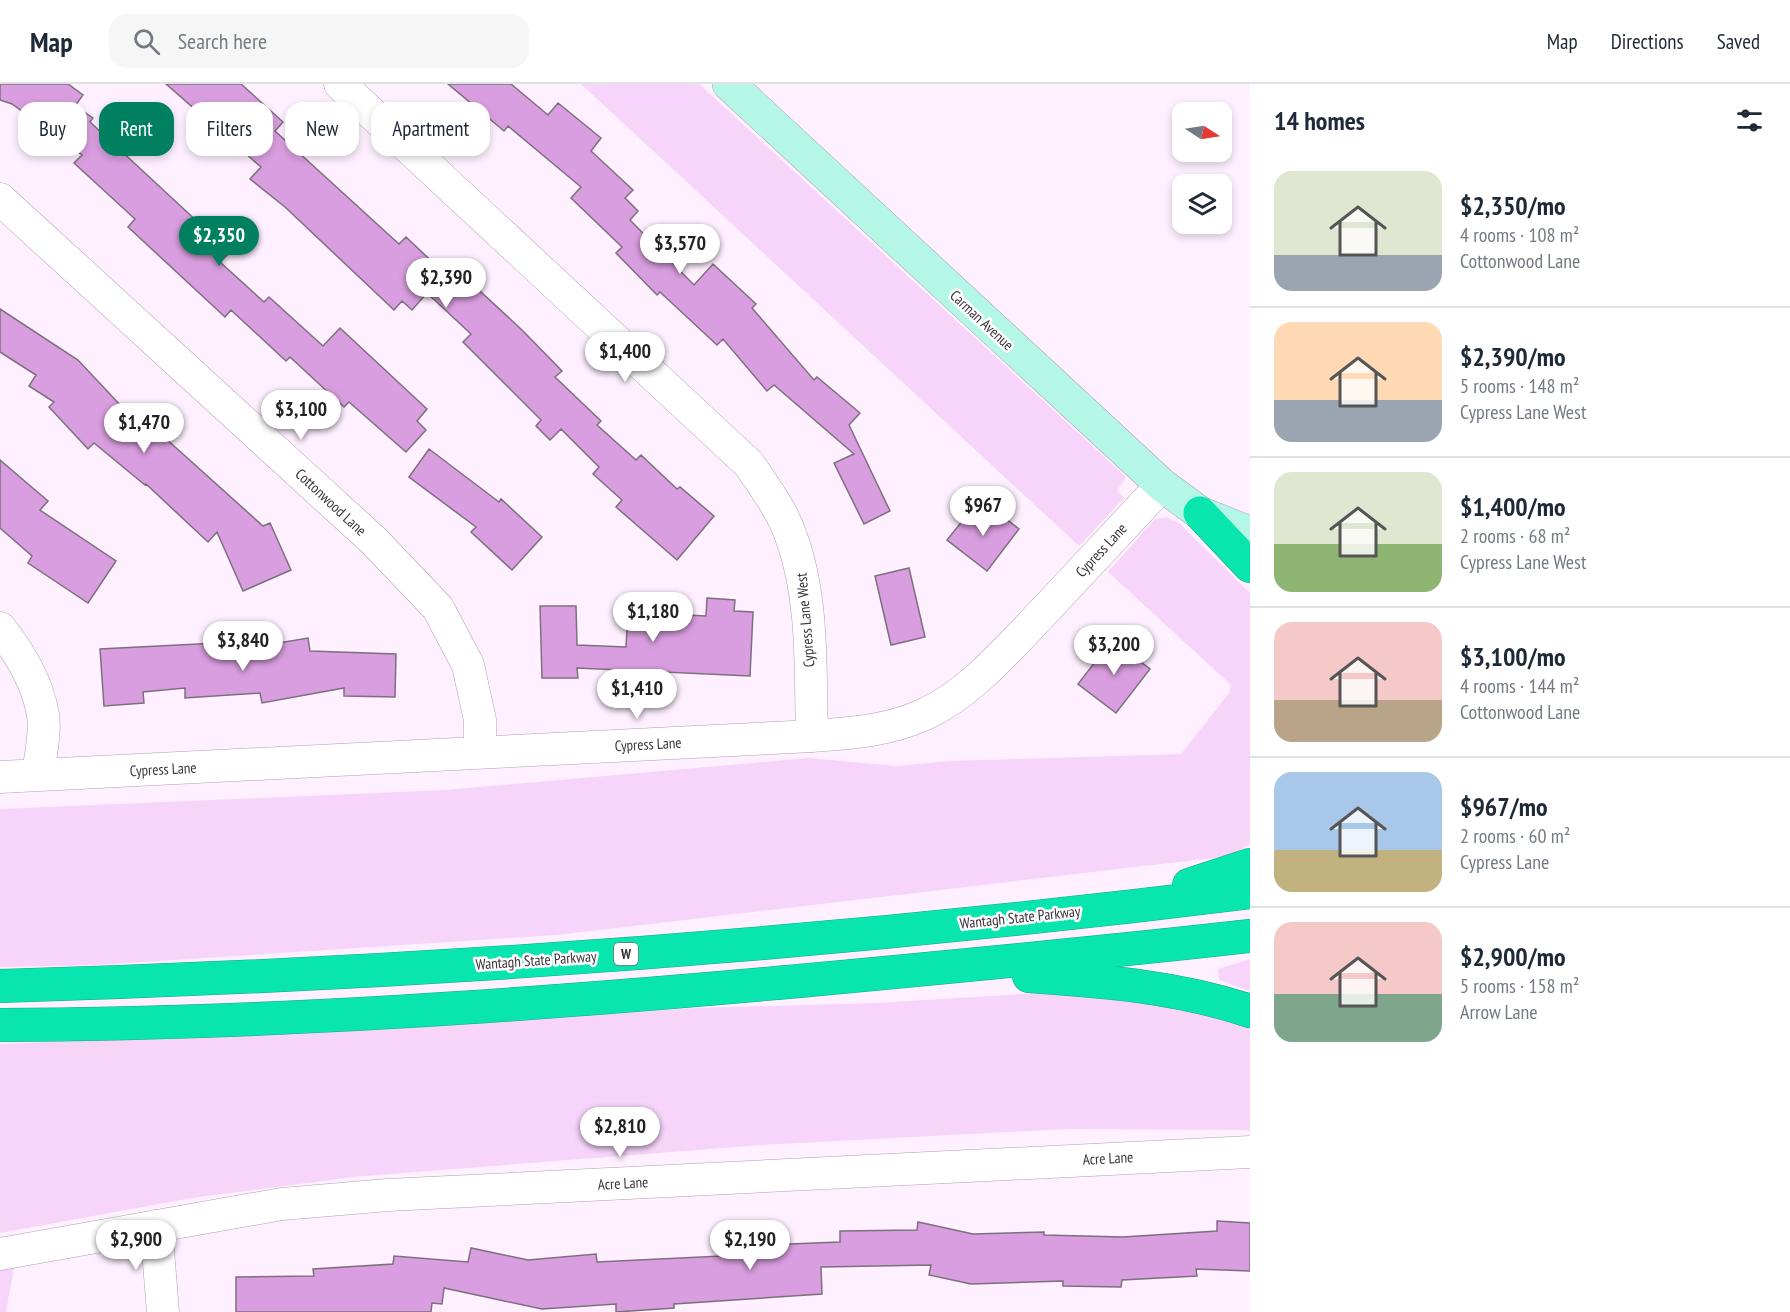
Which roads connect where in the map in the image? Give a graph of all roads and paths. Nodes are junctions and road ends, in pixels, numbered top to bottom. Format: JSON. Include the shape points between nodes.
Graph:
{"nodes":[{"id":1,"x":340,"y":84,"type":"edge"},
{"id":2,"x":729,"y":84,"type":"edge"},
{"id":3,"x":0,"y":200,"type":"edge"},
{"id":4,"x":1162,"y":485,"type":"junction"},
{"id":5,"x":1200,"y":513,"type":"junction"},
{"id":6,"x":1250,"y":533,"type":"edge"},
{"id":7,"x":1250,"y":566,"type":"edge"},
{"id":8,"x":0,"y":628,"type":"edge"},
{"id":9,"x":812,"y":736,"type":"junction"},
{"id":10,"x":480,"y":752,"type":"junction"},
{"id":11,"x":38,"y":775,"type":"junction"},
{"id":12,"x":0,"y":777,"type":"edge"},
{"id":13,"x":1250,"y":865,"type":"edge"},
{"id":14,"x":1250,"y":892,"type":"edge"},
{"id":15,"x":1145,"y":905,"type":"junction"},
{"id":16,"x":1250,"y":936,"type":"edge"},
{"id":17,"x":928,"y":971,"type":"junction"},
{"id":18,"x":0,"y":986,"type":"edge"},
{"id":19,"x":1250,"y":1011,"type":"edge"},
{"id":20,"x":0,"y":1025,"type":"edge"},
{"id":21,"x":1250,"y":1152,"type":"edge"},
{"id":22,"x":156,"y":1227,"type":"junction"},
{"id":23,"x":0,"y":1254,"type":"edge"},
{"id":24,"x":164,"y":1312,"type":"edge"}],
"edges":[{"from":1,"to":9,"type":"street","name":"Cypress Lane West","via":[[749,464],[778,506],[800,566],[807,614]]},
{"from":2,"to":4,"type":"main road","name":"Carman Avenue"},
{"from":3,"to":10,"type":"street","name":"Cottonwood Lane","via":[[374,541],[438,608],[468,665],[480,720]]},
{"from":4,"to":5,"type":"main road","name":"Carman Avenue"},
{"from":4,"to":9,"type":"street","name":"Cypress Lane","via":[[1014,642],[957,695],[899,725]]},
{"from":5,"to":6,"type":"main road","name":"Carman Avenue"},
{"from":5,"to":7,"type":"highway"},
{"from":8,"to":11,"type":"street","via":[[31,678],[43,716]]},
{"from":9,"to":10,"type":"street","name":"Cypress Lane"},
{"from":10,"to":11,"type":"street","name":"Cypress Lane"},
{"from":11,"to":12,"type":"street","name":"Cypress Lane"},
{"from":13,"to":15,"type":"highway"},
{"from":14,"to":15,"type":"highway","name":"Wantagh State Parkway","number":"W"},
{"from":15,"to":18,"type":"highway","name":"Wantagh State Parkway","number":"W","via":[[637,954],[243,979]]},
{"from":16,"to":17,"type":"highway"},
{"from":17,"to":19,"type":"highway","via":[[1140,985]]},
{"from":17,"to":20,"type":"highway","via":[[467,1007],[156,1024]]},
{"from":21,"to":22,"type":"street","name":"Acre Lane","via":[[388,1195],[282,1204]]},
{"from":22,"to":23,"type":"street","name":"Acre Lane"},
{"from":22,"to":24,"type":"street"}]}
